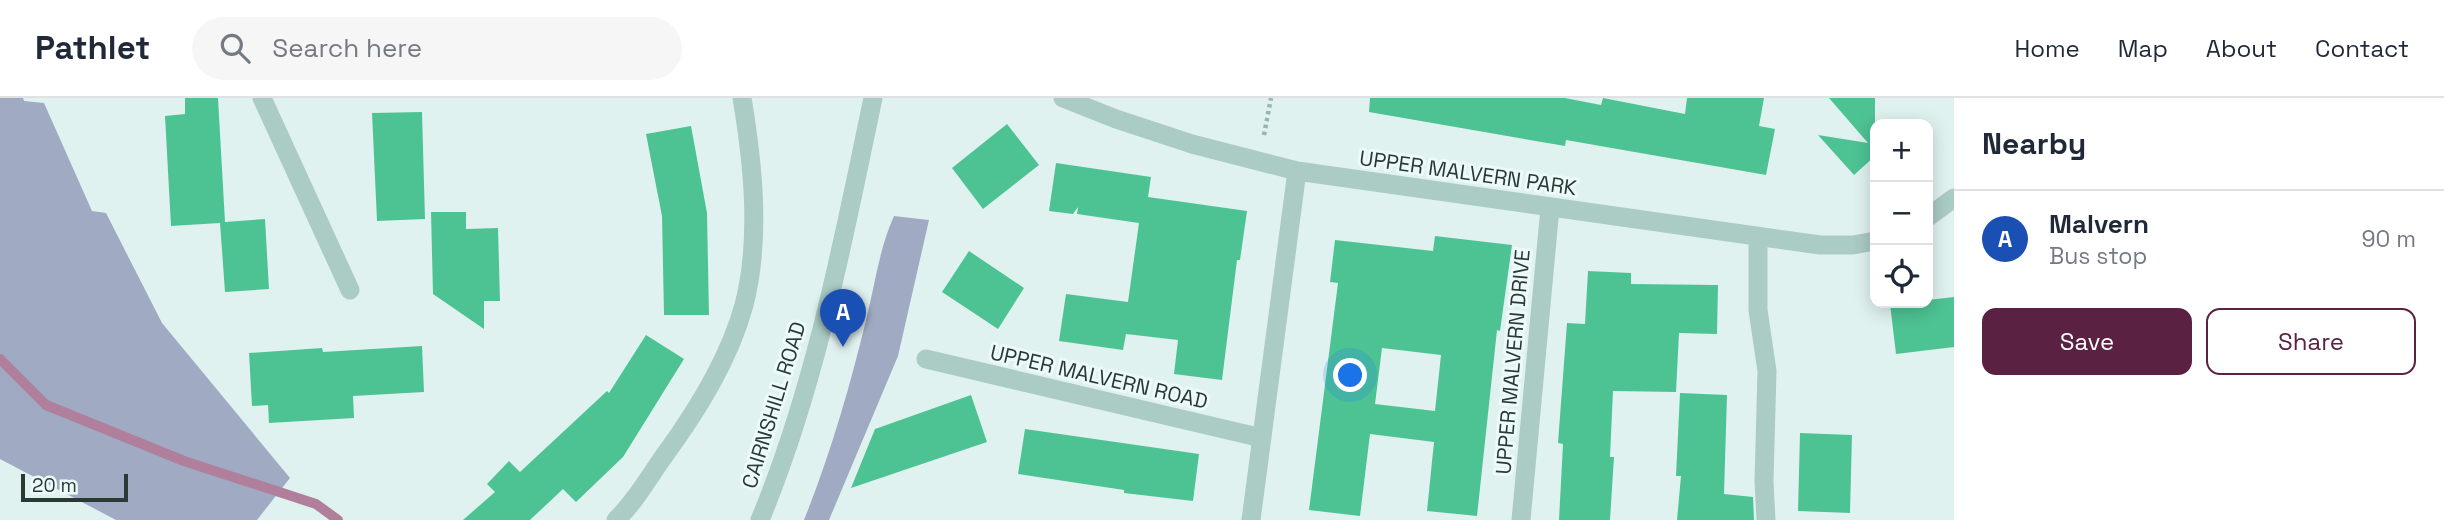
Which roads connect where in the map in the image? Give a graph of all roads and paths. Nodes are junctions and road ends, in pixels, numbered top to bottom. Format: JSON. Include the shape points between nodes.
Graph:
{"nodes":[{"id":1,"x":262,"y":98,"type":"edge"},
{"id":2,"x":742,"y":98,"type":"edge"},
{"id":3,"x":873,"y":98,"type":"edge"},
{"id":4,"x":1063,"y":98,"type":"edge"},
{"id":5,"x":1271,"y":98,"type":"edge"},
{"id":6,"x":1259,"y":162,"type":"junction"},
{"id":7,"x":1297,"y":171,"type":"junction"},
{"id":8,"x":1954,"y":198,"type":"edge"},
{"id":9,"x":1550,"y":208,"type":"junction"},
{"id":10,"x":1933,"y":213,"type":"edge"},
{"id":11,"x":1758,"y":236,"type":"junction"},
{"id":12,"x":1870,"y":243,"type":"edge"},
{"id":13,"x":350,"y":290,"type":"dead end"},
{"id":14,"x":926,"y":359,"type":"dead end"},
{"id":15,"x":1262,"y":438,"type":"junction"},
{"id":16,"x":616,"y":520,"type":"edge"},
{"id":17,"x":760,"y":520,"type":"edge"},
{"id":18,"x":1251,"y":520,"type":"edge"},
{"id":19,"x":1521,"y":520,"type":"edge"},
{"id":20,"x":1766,"y":520,"type":"edge"}],
"edges":[{"from":1,"to":13,"type":"street"},
{"from":2,"to":16,"type":"street","via":[[750,143],[753,242],[744,306],[718,372],[681,434]]},
{"from":3,"to":17,"type":"street","name":"CAIRNSHILL ROAD","via":[[822,328],[797,419]]},
{"from":4,"to":6,"type":"street","name":"UPPER MALVERN PARK","via":[[1192,144]]},
{"from":5,"to":6,"type":"path"},
{"from":6,"to":7,"type":"street","name":"UPPER MALVERN PARK"},
{"from":7,"to":9,"type":"street","name":"UPPER MALVERN PARK"},
{"from":7,"to":15,"type":"street"},
{"from":8,"to":10,"type":"street"},
{"from":9,"to":11,"type":"street","name":"UPPER MALVERN PARK"},
{"from":9,"to":19,"type":"street","name":"UPPER MALVERN DRIVE"},
{"from":11,"to":12,"type":"street","name":"UPPER MALVERN PARK","via":[[1820,245]]},
{"from":11,"to":20,"type":"street","via":[[1758,310],[1767,371]]},
{"from":14,"to":15,"type":"street","name":"UPPER MALVERN ROAD"},
{"from":15,"to":18,"type":"street"}]}
